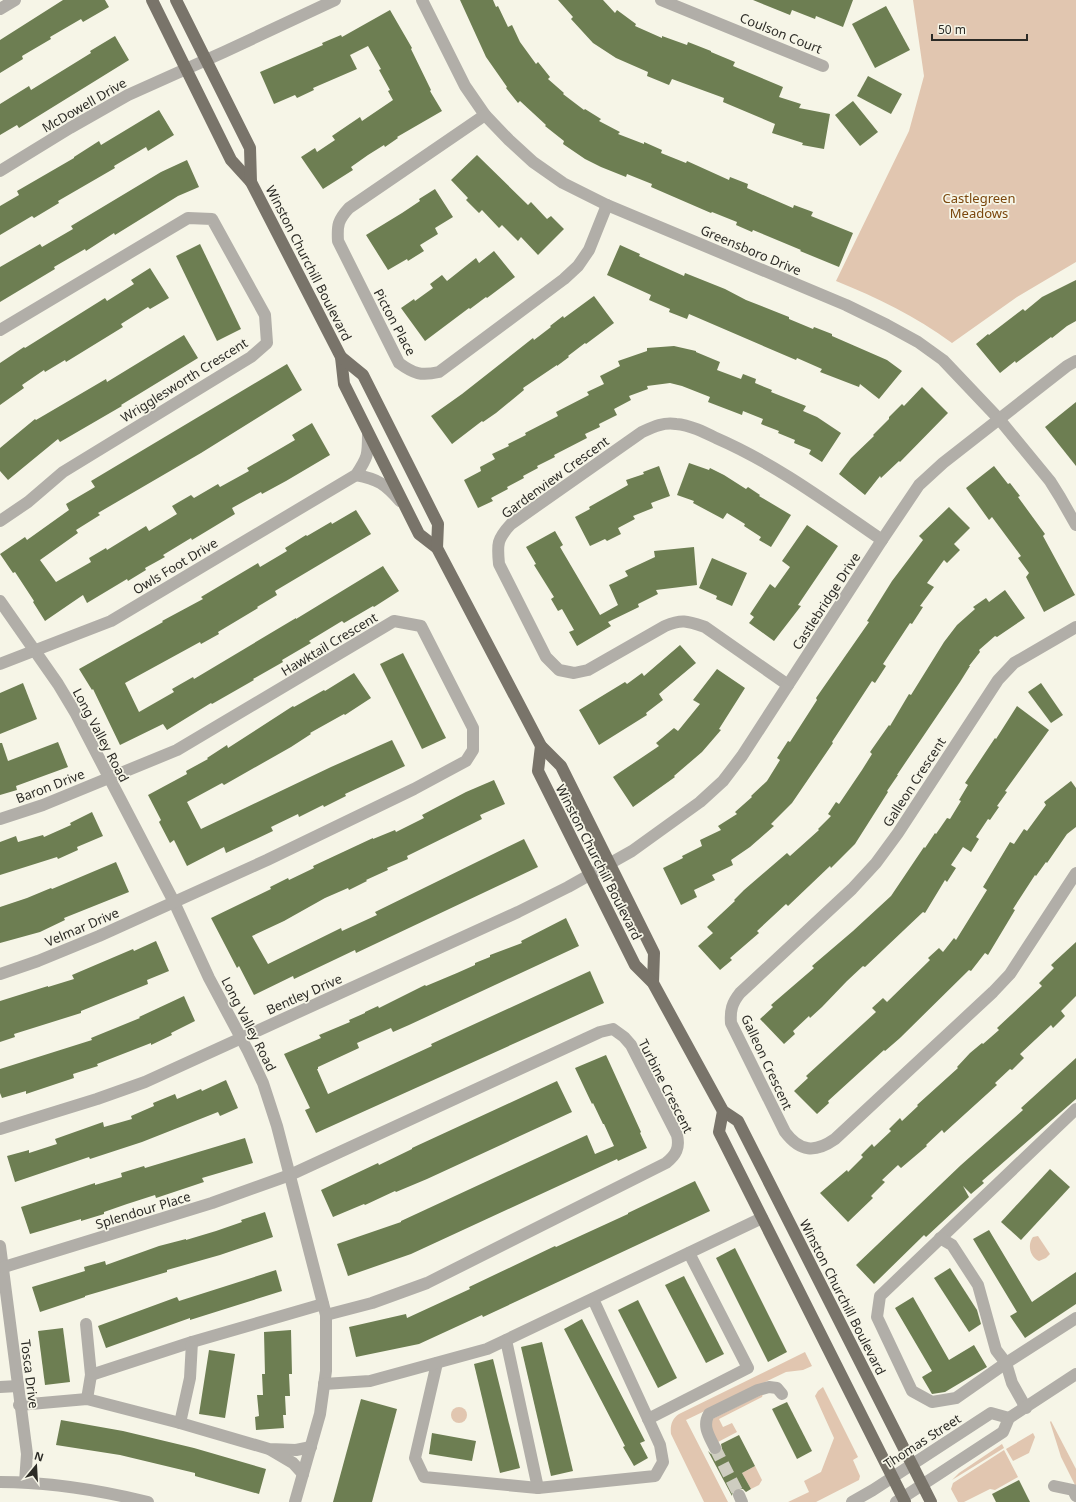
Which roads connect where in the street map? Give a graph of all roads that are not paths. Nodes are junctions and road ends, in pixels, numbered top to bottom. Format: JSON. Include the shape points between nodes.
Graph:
{"nodes":[{"id":1,"x":15,"y":0,"type":"edge"},
{"id":2,"x":152,"y":0,"type":"edge"},
{"id":3,"x":176,"y":0,"type":"edge"},
{"id":4,"x":335,"y":0,"type":"edge"},
{"id":5,"x":422,"y":0,"type":"edge"},
{"id":6,"x":661,"y":0,"type":"edge"},
{"id":7,"x":0,"y":9,"type":"edge"},
{"id":8,"x":206,"y":60,"type":"junction"},
{"id":9,"x":823,"y":66,"type":"dead end"},
{"id":10,"x":186,"y":69,"type":"junction"},
{"id":11,"x":485,"y":115,"type":"junction"},
{"id":12,"x":0,"y":171,"type":"edge"},
{"id":13,"x":252,"y":182,"type":"junction"},
{"id":14,"x":607,"y":205,"type":"junction"},
{"id":15,"x":0,"y":330,"type":"edge"},
{"id":16,"x":341,"y":357,"type":"junction"},
{"id":17,"x":1076,"y":361,"type":"edge"},
{"id":18,"x":999,"y":419,"type":"junction"},
{"id":19,"x":368,"y":434,"type":"junction"},
{"id":20,"x":356,"y":475,"type":"junction"},
{"id":21,"x":406,"y":509,"type":"junction"},
{"id":22,"x":0,"y":521,"type":"edge"},
{"id":23,"x":1076,"y":525,"type":"edge"},
{"id":24,"x":882,"y":540,"type":"junction"},
{"id":25,"x":438,"y":548,"type":"junction"},
{"id":26,"x":0,"y":601,"type":"edge"},
{"id":27,"x":1076,"y":627,"type":"edge"},
{"id":28,"x":35,"y":651,"type":"junction"},
{"id":29,"x":0,"y":664,"type":"edge"},
{"id":30,"x":788,"y":685,"type":"junction"},
{"id":31,"x":541,"y":746,"type":"junction"},
{"id":32,"x":110,"y":778,"type":"junction"},
{"id":33,"x":0,"y":819,"type":"edge"},
{"id":34,"x":609,"y":863,"type":"junction"},
{"id":35,"x":1076,"y":873,"type":"edge"},
{"id":36,"x":590,"y":875,"type":"junction"},
{"id":37,"x":174,"y":902,"type":"junction"},
{"id":38,"x":0,"y":974,"type":"edge"},
{"id":39,"x":653,"y":983,"type":"junction"},
{"id":40,"x":241,"y":1038,"type":"junction"},
{"id":41,"x":1076,"y":1109,"type":"edge"},
{"id":42,"x":723,"y":1111,"type":"junction"},
{"id":43,"x":0,"y":1129,"type":"edge"},
{"id":44,"x":290,"y":1175,"type":"junction"},
{"id":45,"x":762,"y":1218,"type":"junction"},
{"id":46,"x":940,"y":1238,"type":"junction"},
{"id":47,"x":0,"y":1246,"type":"edge"},
{"id":48,"x":689,"y":1253,"type":"junction"},
{"id":49,"x":4,"y":1267,"type":"junction"},
{"id":50,"x":593,"y":1299,"type":"junction"},
{"id":51,"x":324,"y":1309,"type":"junction"},
{"id":52,"x":1076,"y":1318,"type":"edge"},
{"id":53,"x":86,"y":1324,"type":"dead end"},
{"id":54,"x":506,"y":1340,"type":"junction"},
{"id":55,"x":192,"y":1342,"type":"junction"},
{"id":56,"x":437,"y":1363,"type":"junction"},
{"id":57,"x":1006,"y":1363,"type":"junction"},
{"id":58,"x":1076,"y":1374,"type":"edge"},
{"id":59,"x":91,"y":1375,"type":"junction"},
{"id":60,"x":324,"y":1384,"type":"junction"},
{"id":61,"x":18,"y":1386,"type":"junction"},
{"id":62,"x":0,"y":1387,"type":"edge"},
{"id":63,"x":782,"y":1394,"type":"dead end"},
{"id":64,"x":87,"y":1399,"type":"junction"},
{"id":65,"x":20,"y":1405,"type":"junction"},
{"id":66,"x":1026,"y":1408,"type":"junction"},
{"id":67,"x":1009,"y":1418,"type":"junction"},
{"id":68,"x":648,"y":1419,"type":"junction"},
{"id":69,"x":180,"y":1423,"type":"junction"},
{"id":70,"x":311,"y":1448,"type":"junction"},
{"id":71,"x":715,"y":1448,"type":"tunnel mouth"},
{"id":72,"x":269,"y":1449,"type":"junction"},
{"id":73,"x":912,"y":1465,"type":"junction"},
{"id":74,"x":303,"y":1474,"type":"junction"},
{"id":75,"x":892,"y":1477,"type":"junction"},
{"id":76,"x":0,"y":1482,"type":"edge"},
{"id":77,"x":25,"y":1482,"type":"junction"},
{"id":78,"x":922,"y":1485,"type":"junction"},
{"id":79,"x":1054,"y":1486,"type":"dead end"},
{"id":80,"x":538,"y":1488,"type":"junction"},
{"id":81,"x":1076,"y":1496,"type":"edge"},
{"id":82,"x":901,"y":1500,"type":"edge"},
{"id":83,"x":148,"y":1502,"type":"edge"},
{"id":84,"x":295,"y":1502,"type":"edge"},
{"id":85,"x":852,"y":1502,"type":"edge"},
{"id":86,"x":931,"y":1502,"type":"edge"}],
"edges":[{"from":1,"to":7,"type":"street"},
{"from":2,"to":10,"type":"main road","name":"Winston Churchill Boulevard"},
{"from":3,"to":8,"type":"main road","name":"Winston Churchill Boulevard"},
{"from":4,"to":8,"type":"street","name":"McDowell Drive"},
{"from":5,"to":11,"type":"street","name":"Greensboro Drive","via":[[465,86]]},
{"from":6,"to":9,"type":"street","name":"Coulson Court"},
{"from":8,"to":10,"type":"street","name":"McDowell Drive"},
{"from":8,"to":13,"type":"main road","name":"Winston Churchill Boulevard","via":[[250,148]]},
{"from":10,"to":12,"type":"street","name":"McDowell Drive","via":[[109,105]]},
{"from":10,"to":13,"type":"main road","name":"Winston Churchill Boulevard","via":[[231,160]]},
{"from":11,"to":14,"type":"street","name":"Greensboro Drive","via":[[533,162],[563,183]]},
{"from":11,"to":14,"type":"street","name":"Picton Place","via":[[349,208],[341,217],[338,241],[399,363],[412,372],[426,375],[439,372],[564,279],[578,266],[588,250]]},
{"from":13,"to":16,"type":"main road","name":"Winston Churchill Boulevard"},
{"from":14,"to":18,"type":"street","name":"Greensboro Drive","via":[[839,302],[887,325],[918,342],[943,360]]},
{"from":15,"to":22,"type":"street","name":"Wrigglesworth Crescent","via":[[188,218],[212,219],[266,315],[267,343],[251,357],[63,472],[28,502]]},
{"from":16,"to":19,"type":"main road","name":"Winston Churchill Boulevard","via":[[344,384]]},
{"from":16,"to":25,"type":"main road","name":"Winston Churchill Boulevard","via":[[363,375],[410,467],[438,524]]},
{"from":17,"to":18,"type":"street","name":"Castlebridge Drive"},
{"from":18,"to":23,"type":"street","name":"Greensboro Drive","via":[[1050,481]]},
{"from":18,"to":24,"type":"street","name":"Castlebridge Drive","via":[[919,485]]},
{"from":19,"to":20,"type":"street","name":"Owls Foot Drive","via":[[368,455]]},
{"from":19,"to":21,"type":"main road","name":"Winston Churchill Boulevard"},
{"from":20,"to":21,"type":"street","via":[[372,478],[389,488]]},
{"from":20,"to":28,"type":"street","name":"Owls Foot Drive","via":[[111,621]]},
{"from":21,"to":25,"type":"main road","name":"Winston Churchill Boulevard","via":[[419,534]]},
{"from":24,"to":30,"type":"street","name":"Castlebridge Drive"},
{"from":24,"to":30,"type":"street","name":"Gardenview Crescent","via":[[781,471],[744,450],[697,429],[676,424],[656,425],[642,432],[511,524],[502,534],[498,548],[499,564],[546,657],[559,670],[574,673],[588,670],[677,621],[705,627]]},
{"from":25,"to":31,"type":"main road","name":"Winston Churchill Boulevard"},
{"from":26,"to":28,"type":"street","name":"Long Valley Road"},
{"from":27,"to":35,"type":"street","name":"Galleon Crescent","via":[[1014,663],[998,680],[876,863],[852,889],[740,993],[734,1002],[730,1012],[731,1023],[790,1139],[807,1148],[826,1145],[900,1079],[1010,974]]},
{"from":28,"to":29,"type":"street","name":"Owls Foot Drive"},
{"from":28,"to":32,"type":"street","name":"Long Valley Road","via":[[65,697]]},
{"from":30,"to":34,"type":"street","name":"Castlebridge Drive","via":[[723,781],[700,802],[632,851]]},
{"from":31,"to":34,"type":"main road","name":"Winston Churchill Boulevard","via":[[560,766]]},
{"from":31,"to":36,"type":"main road","name":"Winston Churchill Boulevard","via":[[538,771]]},
{"from":32,"to":33,"type":"street","name":"Baron Drive","via":[[44,805]]},
{"from":32,"to":37,"type":"street","name":"Long Valley Road","via":[[144,849]]},
{"from":32,"to":37,"type":"street","name":"Hawktail Crescent","via":[[177,750],[394,621],[421,626],[435,651],[473,728],[473,750],[466,761],[267,860]]},
{"from":34,"to":36,"type":"street","name":"Bentley Drive"},
{"from":34,"to":39,"type":"main road","name":"Winston Churchill Boulevard","via":[[654,953]]},
{"from":36,"to":39,"type":"main road","name":"Winston Churchill Boulevard","via":[[635,965]]},
{"from":36,"to":40,"type":"street","name":"Bentley Drive","via":[[518,912]]},
{"from":37,"to":38,"type":"street","name":"Velmar Drive","via":[[57,953]]},
{"from":37,"to":40,"type":"street","name":"Long Valley Road","via":[[209,978]]},
{"from":39,"to":42,"type":"main road","name":"Winston Churchill Boulevard"},
{"from":40,"to":43,"type":"street","name":"Bentley Drive","via":[[145,1082]]},
{"from":40,"to":44,"type":"street","name":"Long Valley Road","via":[[263,1083]]},
{"from":41,"to":46,"type":"street"},
{"from":42,"to":45,"type":"main road","via":[[719,1132]]},
{"from":42,"to":73,"type":"main road","name":"Winston Churchill Boulevard","via":[[738,1121]]},
{"from":44,"to":49,"type":"street","name":"Splendour Place","via":[[212,1204]]},
{"from":44,"to":51,"type":"street","name":"Long Valley Road"},
{"from":44,"to":51,"type":"street","name":"Turbine Crescent","via":[[608,1029],[617,1031],[631,1045],[678,1135],[676,1153],[666,1163],[427,1283],[372,1303]]},
{"from":45,"to":48,"type":"street"},
{"from":45,"to":75,"type":"main road"},
{"from":46,"to":57,"type":"street","via":[[952,1246],[978,1285],[996,1350]]},
{"from":46,"to":57,"type":"street","via":[[880,1296],[877,1317],[912,1391],[932,1402],[956,1398]]},
{"from":47,"to":49,"type":"street","name":"Tosca Drive"},
{"from":48,"to":50,"type":"street"},
{"from":48,"to":68,"type":"street","via":[[748,1368]]},
{"from":49,"to":61,"type":"street","name":"Tosca Drive"},
{"from":50,"to":54,"type":"street"},
{"from":50,"to":68,"type":"street"},
{"from":51,"to":55,"type":"street","name":"Turbine Crescent"},
{"from":51,"to":60,"type":"street","name":"Long Valley Road"},
{"from":52,"to":57,"type":"street"},
{"from":53,"to":59,"type":"street"},
{"from":54,"to":56,"type":"street","via":[[487,1349]]},
{"from":54,"to":80,"type":"street"},
{"from":55,"to":59,"type":"street","name":"Turbine Crescent"},
{"from":55,"to":69,"type":"street","via":[[190,1378]]},
{"from":56,"to":60,"type":"street","via":[[370,1381]]},
{"from":56,"to":80,"type":"street","via":[[414,1458],[424,1477]]},
{"from":57,"to":66,"type":"street","via":[[1012,1383]]},
{"from":58,"to":66,"type":"street"},
{"from":59,"to":64,"type":"street"},
{"from":60,"to":70,"type":"street","name":"Long Valley Road","via":[[320,1414]]},
{"from":61,"to":62,"type":"street"},
{"from":61,"to":65,"type":"street","name":"Tosca Drive"},
{"from":63,"to":71,"type":"street","via":[[777,1388],[766,1387],[709,1414],[706,1431]]},
{"from":64,"to":65,"type":"street"},
{"from":64,"to":69,"type":"street"},
{"from":65,"to":77,"type":"street","name":"Tosca Drive","via":[[27,1454]]},
{"from":66,"to":67,"type":"street"},
{"from":67,"to":73,"type":"street","name":"Thomas Street","via":[[990,1413]]},
{"from":67,"to":78,"type":"street","via":[[1003,1432]]},
{"from":68,"to":80,"type":"street","via":[[660,1445],[663,1462],[655,1476]]},
{"from":69,"to":72,"type":"street"},
{"from":70,"to":72,"type":"street"},
{"from":70,"to":74,"type":"street","name":"Long Valley Road"},
{"from":72,"to":74,"type":"street","via":[[293,1463]]},
{"from":73,"to":75,"type":"street","name":"Thomas Street"},
{"from":73,"to":78,"type":"main road","name":"Winston Churchill Boulevard"},
{"from":74,"to":84,"type":"street","name":"Long Valley Road"},
{"from":75,"to":82,"type":"main road"},
{"from":75,"to":85,"type":"street","name":"Thomas Street"},
{"from":76,"to":77,"type":"street"},
{"from":77,"to":83,"type":"street"},
{"from":78,"to":82,"type":"street"},
{"from":78,"to":86,"type":"main road","name":"Winston Churchill Boulevard"},
{"from":79,"to":81,"type":"street","via":[[1073,1490]]}]}
